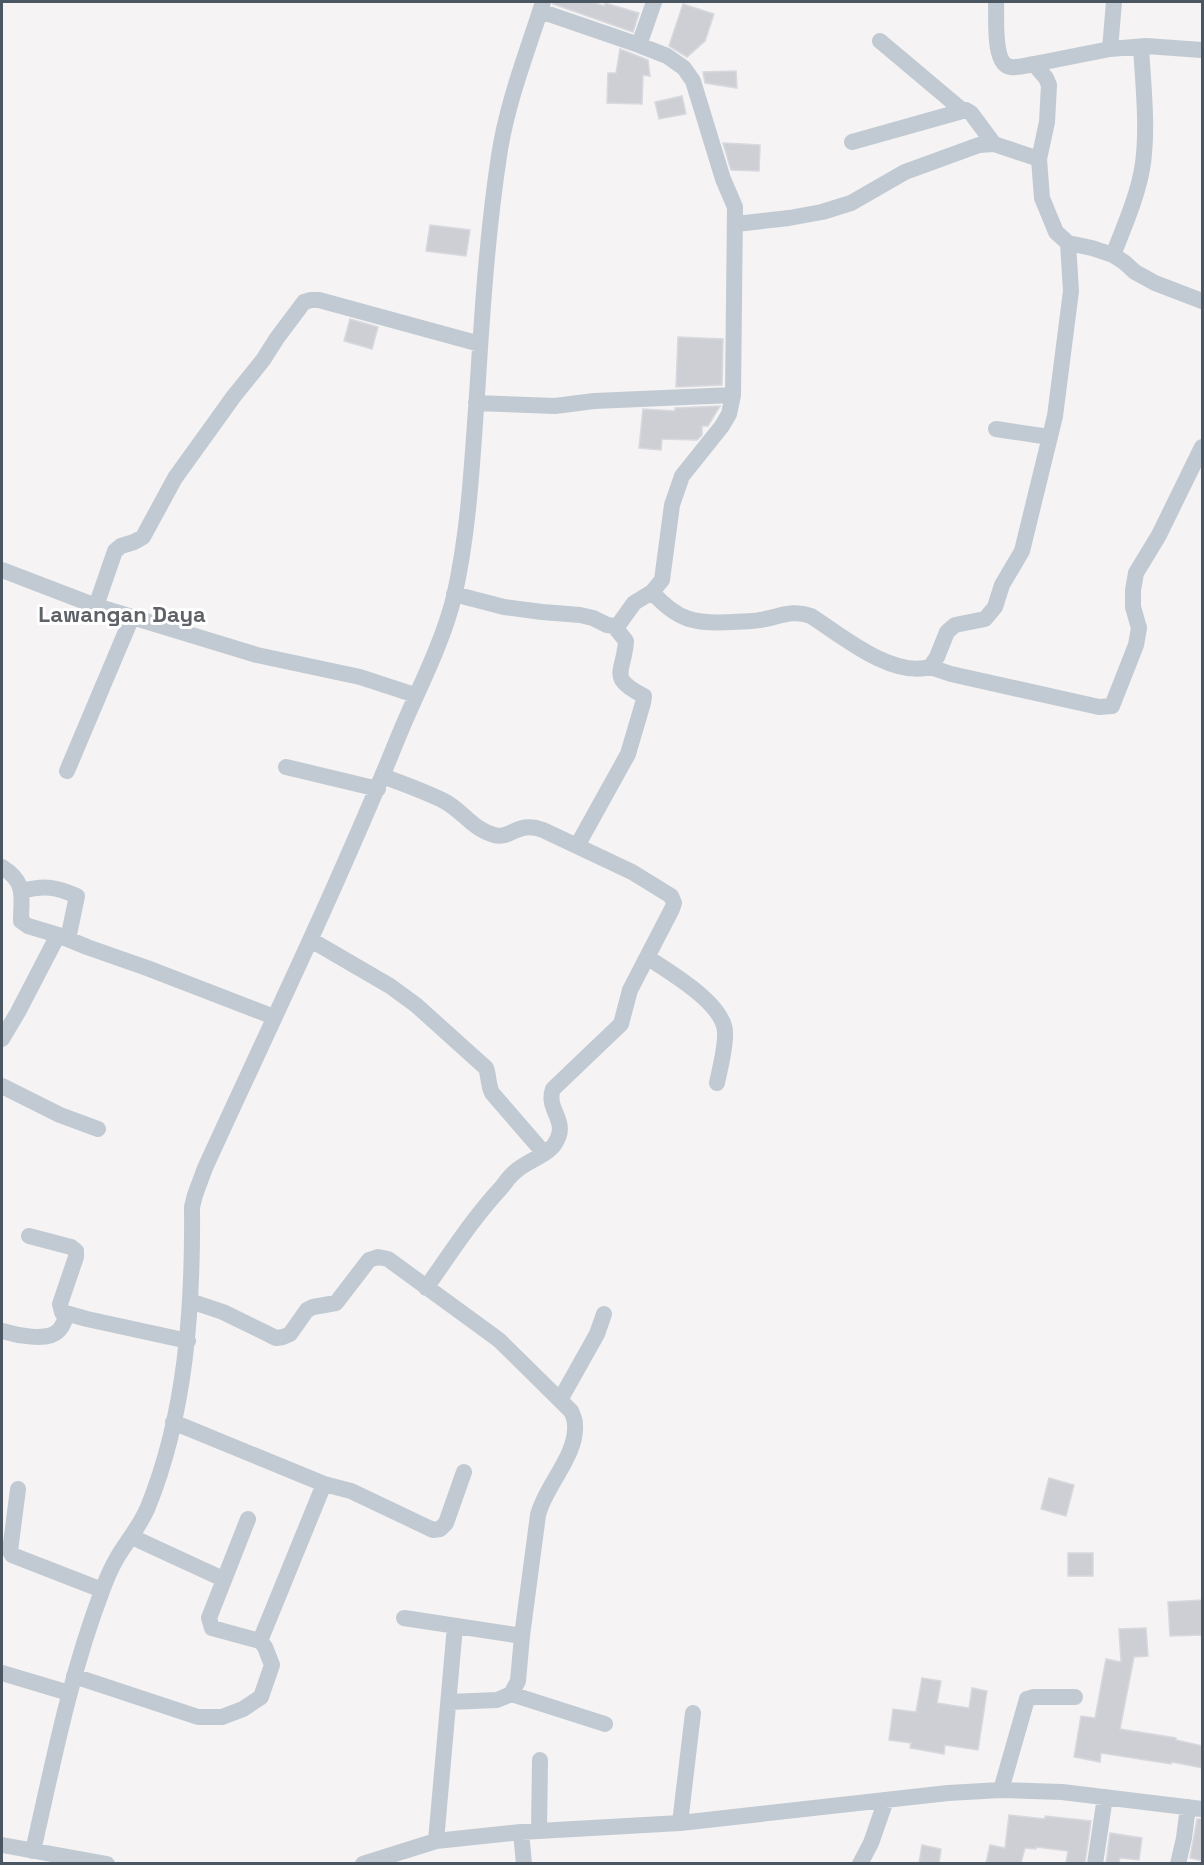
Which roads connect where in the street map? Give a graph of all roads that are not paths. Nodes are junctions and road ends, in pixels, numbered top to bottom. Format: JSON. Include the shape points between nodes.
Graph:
{"nodes":[{"id":1,"x":654,"y":2,"type":"edge"},
{"id":2,"x":996,"y":2,"type":"edge"},
{"id":3,"x":1114,"y":2,"type":"edge"},
{"id":4,"x":541,"y":6,"type":"edge"},
{"id":5,"x":880,"y":41,"type":"dead end"},
{"id":6,"x":639,"y":45,"type":"junction"},
{"id":7,"x":1140,"y":46,"type":"junction"},
{"id":8,"x":1110,"y":49,"type":"junction"},
{"id":9,"x":1203,"y":50,"type":"edge"},
{"id":10,"x":1034,"y":64,"type":"junction"},
{"id":11,"x":962,"y":110,"type":"junction"},
{"id":12,"x":852,"y":142,"type":"dead end"},
{"id":13,"x":994,"y":144,"type":"junction"},
{"id":14,"x":1039,"y":159,"type":"junction"},
{"id":15,"x":736,"y":224,"type":"junction"},
{"id":16,"x":1068,"y":243,"type":"junction"},
{"id":17,"x":1113,"y":255,"type":"junction"},
{"id":18,"x":1203,"y":301,"type":"edge"},
{"id":19,"x":480,"y":345,"type":"junction"},
{"id":20,"x":733,"y":395,"type":"junction"},
{"id":21,"x":476,"y":403,"type":"junction"},
{"id":22,"x":996,"y":429,"type":"dead end"},
{"id":23,"x":1049,"y":437,"type":"junction"},
{"id":24,"x":1203,"y":447,"type":"edge"},
{"id":25,"x":2,"y":570,"type":"edge"},
{"id":26,"x":652,"y":592,"type":"junction"},
{"id":27,"x":454,"y":594,"type":"junction"},
{"id":28,"x":96,"y":606,"type":"junction"},
{"id":29,"x":132,"y":617,"type":"junction"},
{"id":30,"x":614,"y":626,"type":"junction"},
{"id":31,"x":930,"y":667,"type":"junction"},
{"id":32,"x":415,"y":695,"type":"junction"},
{"id":33,"x":286,"y":767,"type":"dead end"},
{"id":34,"x":67,"y":771,"type":"dead end"},
{"id":35,"x":380,"y":782,"type":"junction"},
{"id":36,"x":577,"y":846,"type":"junction"},
{"id":37,"x":2,"y":867,"type":"edge"},
{"id":38,"x":22,"y":891,"type":"junction"},
{"id":39,"x":63,"y":937,"type":"junction"},
{"id":40,"x":311,"y":940,"type":"junction"},
{"id":41,"x":647,"y":957,"type":"junction"},
{"id":42,"x":274,"y":1017,"type":"junction"},
{"id":43,"x":2,"y":1039,"type":"edge"},
{"id":44,"x":717,"y":1083,"type":"dead end"},
{"id":45,"x":2,"y":1086,"type":"edge"},
{"id":46,"x":98,"y":1129,"type":"dead end"},
{"id":47,"x":544,"y":1153,"type":"junction"},
{"id":48,"x":29,"y":1236,"type":"dead end"},
{"id":49,"x":426,"y":1288,"type":"junction"},
{"id":50,"x":190,"y":1301,"type":"junction"},
{"id":51,"x":67,"y":1314,"type":"junction"},
{"id":52,"x":604,"y":1314,"type":"dead end"},
{"id":53,"x":2,"y":1331,"type":"edge"},
{"id":54,"x":188,"y":1341,"type":"junction"},
{"id":55,"x":560,"y":1400,"type":"junction"},
{"id":56,"x":173,"y":1422,"type":"junction"},
{"id":57,"x":464,"y":1472,"type":"dead end"},
{"id":58,"x":324,"y":1484,"type":"junction"},
{"id":59,"x":18,"y":1490,"type":"dead end"},
{"id":60,"x":248,"y":1519,"type":"dead end"},
{"id":61,"x":132,"y":1537,"type":"junction"},
{"id":62,"x":223,"y":1579,"type":"junction"},
{"id":63,"x":102,"y":1590,"type":"junction"},
{"id":64,"x":404,"y":1618,"type":"dead end"},
{"id":65,"x":455,"y":1626,"type":"junction"},
{"id":66,"x":522,"y":1636,"type":"junction"},
{"id":67,"x":260,"y":1641,"type":"junction"},
{"id":68,"x":2,"y":1673,"type":"edge"},
{"id":69,"x":74,"y":1676,"type":"junction"},
{"id":70,"x":69,"y":1693,"type":"junction"},
{"id":71,"x":511,"y":1694,"type":"junction"},
{"id":72,"x":1075,"y":1696,"type":"dead end"},
{"id":73,"x":449,"y":1702,"type":"junction"},
{"id":74,"x":693,"y":1713,"type":"dead end"},
{"id":75,"x":605,"y":1724,"type":"dead end"},
{"id":76,"x":540,"y":1760,"type":"dead end"},
{"id":77,"x":1001,"y":1790,"type":"junction"},
{"id":78,"x":1105,"y":1797,"type":"junction"},
{"id":79,"x":886,"y":1800,"type":"junction"},
{"id":80,"x":1195,"y":1808,"type":"edge"},
{"id":81,"x":680,"y":1823,"type":"junction"},
{"id":82,"x":539,"y":1831,"type":"junction"},
{"id":83,"x":522,"y":1832,"type":"junction"},
{"id":84,"x":436,"y":1841,"type":"junction"},
{"id":85,"x":2,"y":1845,"type":"edge"},
{"id":86,"x":33,"y":1851,"type":"junction"},
{"id":87,"x":107,"y":1863,"type":"edge"},
{"id":88,"x":363,"y":1863,"type":"edge"},
{"id":89,"x":524,"y":1863,"type":"edge"},
{"id":90,"x":860,"y":1863,"type":"edge"},
{"id":91,"x":1095,"y":1863,"type":"edge"},
{"id":92,"x":1178,"y":1863,"type":"edge"}],
"edges":[{"from":1,"to":6,"type":"street"},
{"from":2,"to":10,"type":"street","via":[[1001,60],[1011,67]]},
{"from":3,"to":8,"type":"street"},
{"from":4,"to":6,"type":"street"},
{"from":4,"to":19,"type":"street","via":[[499,153]]},
{"from":5,"to":11,"type":"street"},
{"from":6,"to":15,"type":"street","via":[[667,56],[684,68],[693,81],[735,207]]},
{"from":7,"to":8,"type":"street"},
{"from":7,"to":9,"type":"street"},
{"from":7,"to":17,"type":"street","via":[[1143,163],[1131,210]]},
{"from":8,"to":10,"type":"street"},
{"from":10,"to":14,"type":"street","via":[[1049,85]]},
{"from":11,"to":12,"type":"street"},
{"from":11,"to":13,"type":"street","via":[[969,110]]},
{"from":13,"to":14,"type":"street"},
{"from":13,"to":15,"type":"street","via":[[969,147],[905,172],[851,203],[822,212]]},
{"from":14,"to":16,"type":"street","via":[[1042,198],[1056,232]]},
{"from":15,"to":20,"type":"street"},
{"from":16,"to":17,"type":"street"},
{"from":16,"to":23,"type":"street","via":[[1069,310]]},
{"from":17,"to":18,"type":"street","via":[[1155,283]]},
{"from":19,"to":21,"type":"street"},
{"from":19,"to":28,"type":"street","via":[[319,300],[303,302],[175,478],[143,537],[115,551]]},
{"from":20,"to":21,"type":"street","via":[[555,406]]},
{"from":20,"to":26,"type":"street","via":[[722,426],[682,476],[672,505],[662,580]]},
{"from":21,"to":27,"type":"street","via":[[467,527]]},
{"from":22,"to":23,"type":"street"},
{"from":23,"to":31,"type":"street","via":[[1022,551],[1002,585],[995,607],[985,619],[955,625]]},
{"from":24,"to":31,"type":"street","via":[[1136,573],[1136,645],[1112,706],[1099,708]]},
{"from":25,"to":28,"type":"street"},
{"from":26,"to":30,"type":"street","via":[[634,603]]},
{"from":26,"to":31,"type":"street","via":[[671,611],[704,623],[760,620],[799,612],[882,661],[897,667]]},
{"from":27,"to":30,"type":"street","via":[[504,607],[580,615]]},
{"from":27,"to":32,"type":"street","via":[[438,648]]},
{"from":28,"to":29,"type":"street"},
{"from":29,"to":32,"type":"street","via":[[257,655],[360,677]]},
{"from":29,"to":34,"type":"street"},
{"from":30,"to":36,"type":"street","via":[[626,641],[620,676],[644,696],[643,703],[628,754]]},
{"from":32,"to":35,"type":"street"},
{"from":33,"to":35,"type":"street"},
{"from":35,"to":36,"type":"street","via":[[446,802],[473,825],[496,836],[533,826]]},
{"from":35,"to":40,"type":"street"},
{"from":36,"to":41,"type":"street","via":[[671,896],[672,909]]},
{"from":37,"to":38,"type":"street","via":[[11,873]]},
{"from":38,"to":39,"type":"street","via":[[21,921],[28,927]]},
{"from":38,"to":39,"type":"street","via":[[40,886],[78,896]]},
{"from":39,"to":42,"type":"street"},
{"from":39,"to":43,"type":"street"},
{"from":40,"to":42,"type":"street"},
{"from":40,"to":47,"type":"street","via":[[416,1005],[486,1068],[492,1093]]},
{"from":41,"to":44,"type":"street","via":[[698,992],[722,1017],[725,1033]]},
{"from":41,"to":47,"type":"street","via":[[630,990],[621,1024],[553,1089],[550,1096],[560,1127],[554,1146]]},
{"from":42,"to":50,"type":"street","via":[[195,1195]]},
{"from":45,"to":46,"type":"street"},
{"from":47,"to":49,"type":"street","via":[[516,1170],[484,1206]]},
{"from":48,"to":51,"type":"street","via":[[71,1246],[76,1251],[60,1304]]},
{"from":49,"to":50,"type":"street","via":[[388,1259],[378,1257],[369,1260],[336,1303],[307,1310],[290,1334],[276,1338]]},
{"from":49,"to":55,"type":"street","via":[[499,1340]]},
{"from":50,"to":54,"type":"street"},
{"from":51,"to":53,"type":"street","via":[[54,1335]]},
{"from":51,"to":54,"type":"street"},
{"from":52,"to":55,"type":"street"},
{"from":54,"to":56,"type":"street"},
{"from":55,"to":66,"type":"street","via":[[571,1411],[575,1424],[573,1442],[541,1505]]},
{"from":56,"to":58,"type":"street"},
{"from":56,"to":61,"type":"street","via":[[158,1482]]},
{"from":57,"to":58,"type":"street","via":[[446,1523],[433,1530],[351,1491]]},
{"from":58,"to":67,"type":"street"},
{"from":59,"to":63,"type":"street","via":[[12,1555]]},
{"from":60,"to":62,"type":"street"},
{"from":61,"to":62,"type":"street"},
{"from":61,"to":63,"type":"street","via":[[117,1557]]},
{"from":62,"to":67,"type":"street","via":[[209,1618],[212,1628]]},
{"from":63,"to":69,"type":"street"},
{"from":64,"to":65,"type":"street"},
{"from":65,"to":66,"type":"street"},
{"from":65,"to":73,"type":"street"},
{"from":66,"to":71,"type":"street","via":[[518,1681]]},
{"from":67,"to":69,"type":"street","via":[[272,1665],[261,1697],[222,1717],[198,1717]]},
{"from":68,"to":70,"type":"street"},
{"from":69,"to":70,"type":"street"},
{"from":70,"to":86,"type":"street"},
{"from":71,"to":73,"type":"street","via":[[496,1700]]},
{"from":71,"to":75,"type":"street"},
{"from":72,"to":77,"type":"street","via":[[1027,1699]]},
{"from":73,"to":84,"type":"street"},
{"from":74,"to":81,"type":"street"},
{"from":76,"to":82,"type":"street"},
{"from":77,"to":78,"type":"street"},
{"from":77,"to":79,"type":"street"},
{"from":78,"to":80,"type":"street"},
{"from":78,"to":91,"type":"street"},
{"from":79,"to":81,"type":"street"},
{"from":79,"to":90,"type":"street"},
{"from":80,"to":92,"type":"street"},
{"from":81,"to":82,"type":"street"},
{"from":82,"to":83,"type":"street"},
{"from":83,"to":84,"type":"street"},
{"from":83,"to":89,"type":"street"},
{"from":84,"to":88,"type":"street"},
{"from":85,"to":86,"type":"street"},
{"from":86,"to":87,"type":"street"}]}
